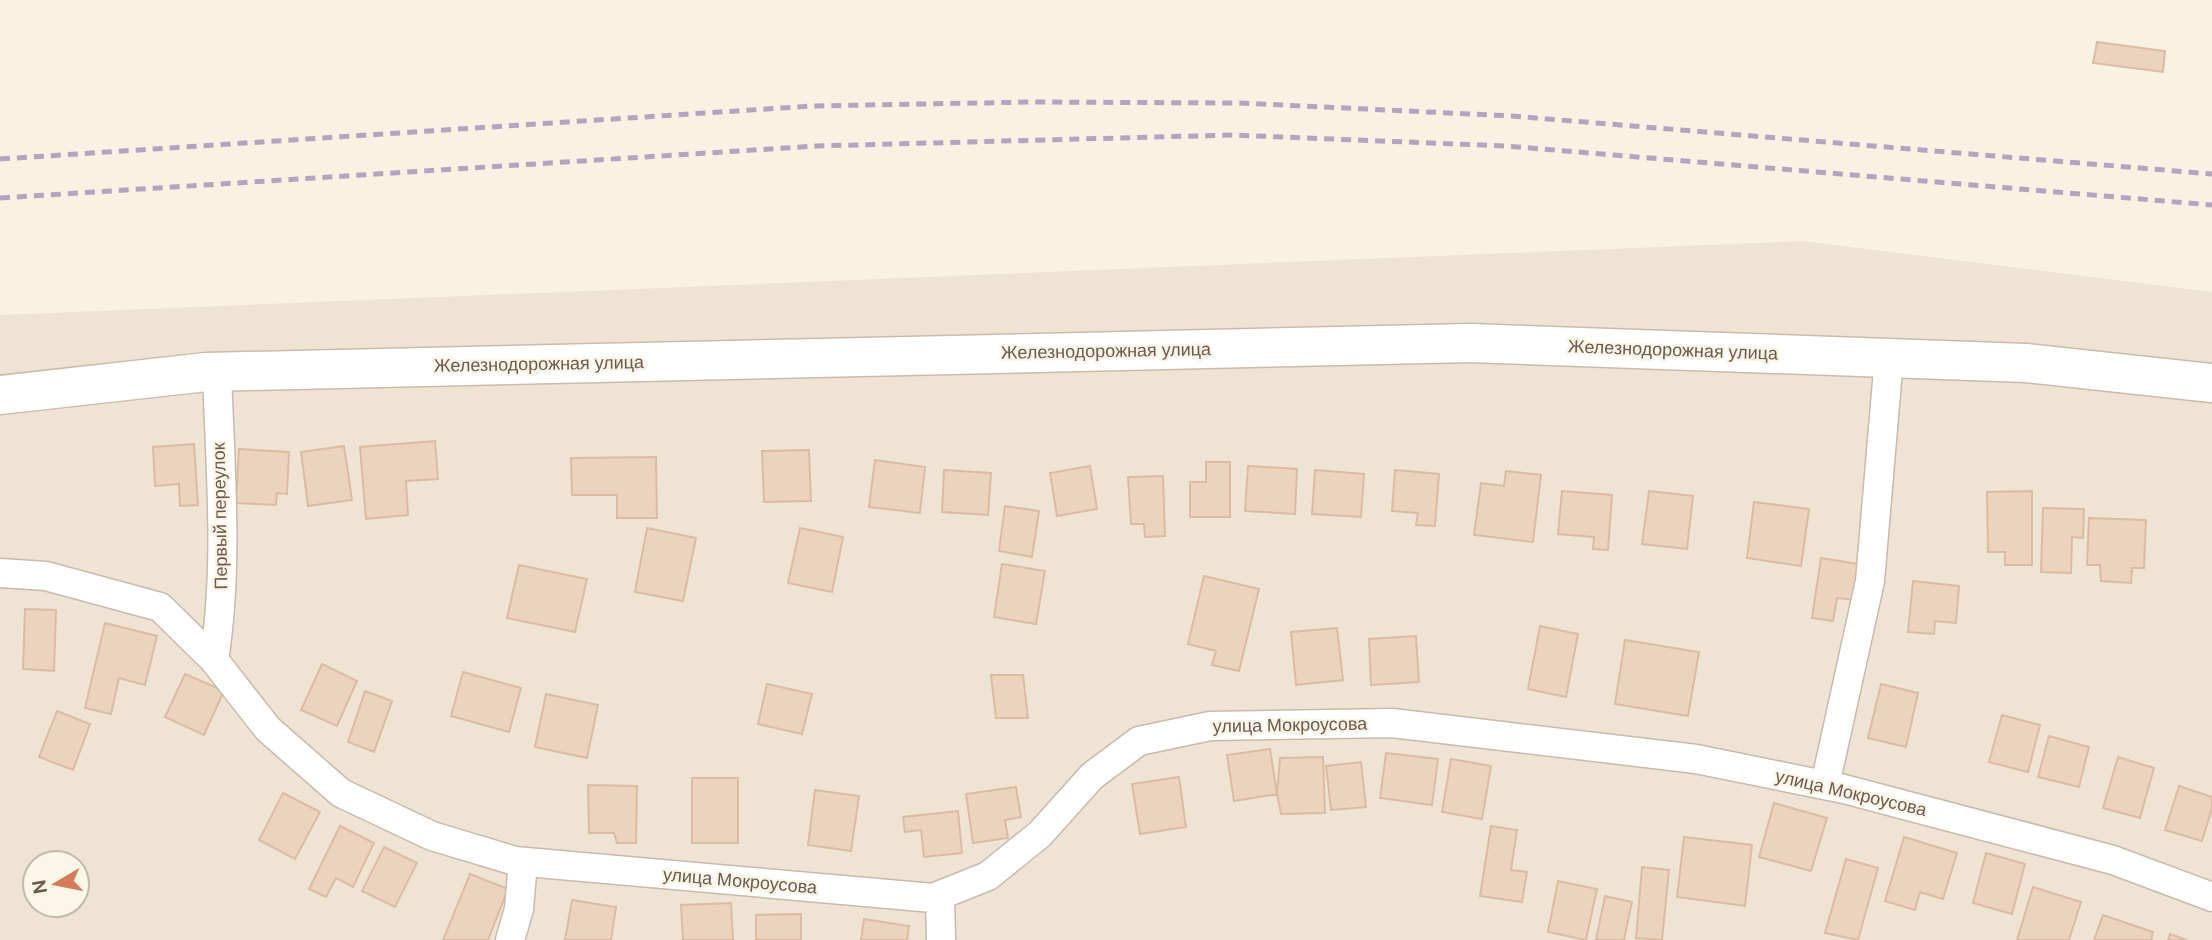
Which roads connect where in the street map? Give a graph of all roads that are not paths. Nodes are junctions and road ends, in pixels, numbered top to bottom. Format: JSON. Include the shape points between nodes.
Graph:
{"nodes":[{"id":1,"x":1889,"y":358,"type":"junction"},
{"id":2,"x":217,"y":371,"type":"junction"},
{"id":3,"x":2212,"y":383,"type":"edge"},
{"id":4,"x":0,"y":395,"type":"edge"},
{"id":5,"x":0,"y":573,"type":"edge"},
{"id":6,"x":214,"y":660,"type":"junction"},
{"id":7,"x":1825,"y":785,"type":"junction"},
{"id":8,"x":523,"y":862,"type":"junction"},
{"id":9,"x":940,"y":895,"type":"junction"},
{"id":10,"x":2212,"y":897,"type":"edge"},
{"id":11,"x":510,"y":940,"type":"edge"},
{"id":12,"x":941,"y":940,"type":"edge"}],
"edges":[{"from":1,"to":2,"type":"street","name":"Железнодорожная улица","via":[[1471,343]]},
{"from":1,"to":3,"type":"street","name":"Железнодорожная улица","via":[[2026,363]]},
{"from":1,"to":7,"type":"street","via":[[1870,581]]},
{"from":2,"to":4,"type":"street","name":"Железнодорожная улица"},
{"from":2,"to":6,"type":"street","name":"Первый переулок","via":[[223,554]]},
{"from":5,"to":6,"type":"street","name":"улица Мокроусова","via":[[46,576],[160,607]]},
{"from":6,"to":8,"type":"street","name":"улица Мокроусова","via":[[268,729],[341,793],[432,836]]},
{"from":7,"to":9,"type":"street","name":"улица Мокроусова","via":[[1696,758],[1392,723],[1210,726],[1139,740],[1091,776],[1040,834],[988,876]]},
{"from":7,"to":10,"type":"street","name":"улица Мокроусова","via":[[2113,860]]},
{"from":8,"to":9,"type":"street","name":"улица Мокроусова","via":[[933,898]]},
{"from":8,"to":11,"type":"street","via":[[519,909]]},
{"from":9,"to":12,"type":"street"}]}
